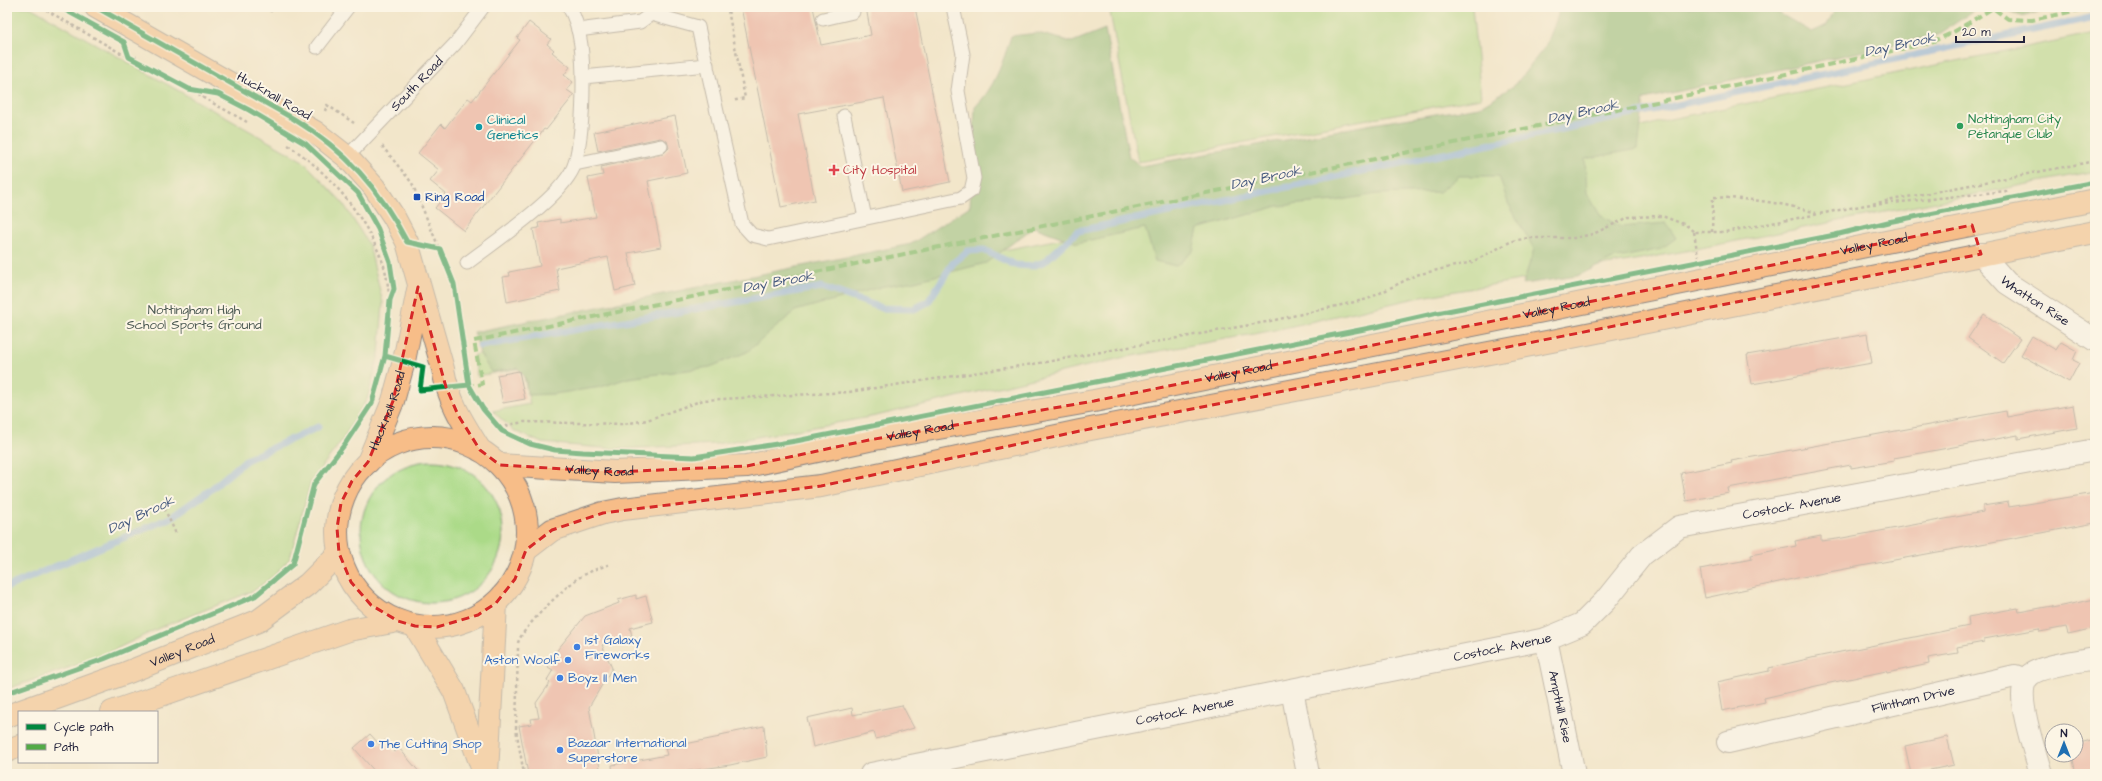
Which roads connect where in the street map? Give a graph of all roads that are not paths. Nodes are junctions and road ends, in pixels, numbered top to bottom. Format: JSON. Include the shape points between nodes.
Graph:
{"nodes":[{"id":1,"x":96,"y":7,"type":"edge"},
{"id":2,"x":348,"y":7,"type":"edge"},
{"id":3,"x":483,"y":7,"type":"edge"},
{"id":4,"x":569,"y":7,"type":"edge"},
{"id":5,"x":852,"y":7,"type":"edge"},
{"id":6,"x":953,"y":7,"type":"edge"},
{"id":7,"x":656,"y":10,"type":"edge"},
{"id":8,"x":824,"y":19,"type":"dead end"},
{"id":9,"x":578,"y":30,"type":"junction"},
{"id":10,"x":317,"y":47,"type":"dead end"},
{"id":11,"x":707,"y":65,"type":"junction"},
{"id":12,"x":583,"y":77,"type":"junction"},
{"id":13,"x":844,"y":116,"type":"dead end"},
{"id":14,"x":662,"y":146,"type":"dead end"},
{"id":15,"x":347,"y":158,"type":"junction"},
{"id":16,"x":575,"y":164,"type":"junction"},
{"id":17,"x":2095,"y":200,"type":"edge"},
{"id":18,"x":865,"y":218,"type":"junction"},
{"id":19,"x":1972,"y":225,"type":"junction"},
{"id":20,"x":2095,"y":232,"type":"edge"},
{"id":21,"x":1981,"y":254,"type":"junction"},
{"id":22,"x":467,"y":263,"type":"dead end"},
{"id":23,"x":418,"y":287,"type":"junction"},
{"id":24,"x":2095,"y":340,"type":"edge"},
{"id":25,"x":480,"y":450,"type":"junction"},
{"id":26,"x":2095,"y":450,"type":"edge"},
{"id":27,"x":368,"y":462,"type":"junction"},
{"id":28,"x":500,"y":465,"type":"junction"},
{"id":29,"x":526,"y":550,"type":"junction"},
{"id":30,"x":339,"y":553,"type":"junction"},
{"id":31,"x":496,"y":603,"type":"junction"},
{"id":32,"x":407,"y":623,"type":"junction"},
{"id":33,"x":1546,"y":639,"type":"junction"},
{"id":34,"x":2095,"y":658,"type":"edge"},
{"id":35,"x":2025,"y":680,"type":"junction"},
{"id":36,"x":1292,"y":690,"type":"junction"},
{"id":37,"x":21,"y":711,"type":"edge"},
{"id":38,"x":115,"y":711,"type":"edge"},
{"id":39,"x":18,"y":712,"type":"edge"},
{"id":40,"x":7,"y":716,"type":"edge"},
{"id":41,"x":1728,"y":742,"type":"dead end"},
{"id":42,"x":18,"y":746,"type":"edge"},
{"id":43,"x":7,"y":751,"type":"edge"},
{"id":44,"x":484,"y":774,"type":"edge"},
{"id":45,"x":487,"y":774,"type":"edge"},
{"id":46,"x":871,"y":774,"type":"edge"},
{"id":47,"x":1308,"y":774,"type":"edge"},
{"id":48,"x":1574,"y":774,"type":"edge"},
{"id":49,"x":2041,"y":774,"type":"edge"}],
"edges":[{"from":1,"to":15,"type":"main road","name":"Hucknall Road","via":[[314,132]]},
{"from":2,"to":10,"type":"lane"},
{"from":3,"to":15,"type":"lane","name":"South Road","via":[[455,44]]},
{"from":4,"to":9,"type":"lane"},
{"from":5,"to":8,"type":"lane","via":[[853,12]]},
{"from":6,"to":18,"type":"lane","via":[[963,54],[958,92],[974,178],[971,191],[961,198]]},
{"from":7,"to":9,"type":"lane","via":[[640,22]]},
{"from":7,"to":11,"type":"lane","via":[[698,27]]},
{"from":9,"to":12,"type":"lane"},
{"from":11,"to":12,"type":"lane"},
{"from":11,"to":18,"type":"lane","via":[[742,224],[752,235],[768,238]]},
{"from":12,"to":16,"type":"lane","via":[[583,121]]},
{"from":13,"to":18,"type":"lane"},
{"from":14,"to":16,"type":"lane"},
{"from":15,"to":23,"type":"main road","name":"Hucknall Road","via":[[374,187],[394,217],[407,242]]},
{"from":16,"to":22,"type":"lane","via":[[554,195]]},
{"from":17,"to":19,"type":"main road","name":"Valley Road"},
{"from":19,"to":21,"type":"main road"},
{"from":19,"to":28,"type":"main road","name":"Valley Road","via":[[1101,400],[869,440],[748,466],[615,472]]},
{"from":20,"to":21,"type":"main road"},
{"from":21,"to":24,"type":"street","name":"Whatton Rise","via":[[2007,283]]},
{"from":21,"to":29,"type":"main road","via":[[1557,340],[1080,431],[820,486],[624,508],[552,530]]},
{"from":23,"to":25,"type":"main road","name":"Hucknall Road","via":[[443,369],[446,388],[458,415]]},
{"from":23,"to":27,"type":"main road","name":"Hucknall Road","via":[[404,362],[393,401]]},
{"from":25,"to":27,"type":"main road","via":[[452,439],[422,438],[393,445]]},
{"from":25,"to":28,"type":"main road"},
{"from":26,"to":33,"type":"street","name":"Costock Avenue","via":[[1680,527],[1642,555],[1605,601],[1582,624]]},
{"from":27,"to":30,"type":"main road","via":[[352,481],[341,503],[337,528]]},
{"from":28,"to":29,"type":"main road","via":[[518,490],[527,519]]},
{"from":29,"to":31,"type":"main road","via":[[515,579]]},
{"from":30,"to":32,"type":"main road","via":[[351,582],[366,600]]},
{"from":30,"to":37,"type":"main road","name":"Valley Road","via":[[308,584],[258,621]]},
{"from":31,"to":32,"type":"main road","via":[[458,624],[437,627]]},
{"from":31,"to":45,"type":"main road"},
{"from":32,"to":38,"type":"main road","via":[[349,630]]},
{"from":32,"to":44,"type":"main road","via":[[454,691]]},
{"from":33,"to":36,"type":"street","name":"Costock Avenue"},
{"from":33,"to":48,"type":"street","name":"Ampthill Rise"},
{"from":34,"to":35,"type":"street","via":[[2036,671]]},
{"from":35,"to":41,"type":"street","name":"Flintham Drive","via":[[2015,676]]},
{"from":35,"to":49,"type":"street","via":[[2022,687],[2022,702]]},
{"from":36,"to":46,"type":"street","name":"Costock Avenue"},
{"from":36,"to":47,"type":"street"},
{"from":39,"to":40,"type":"main road","name":"Valley Road"},
{"from":42,"to":43,"type":"main road"}]}
